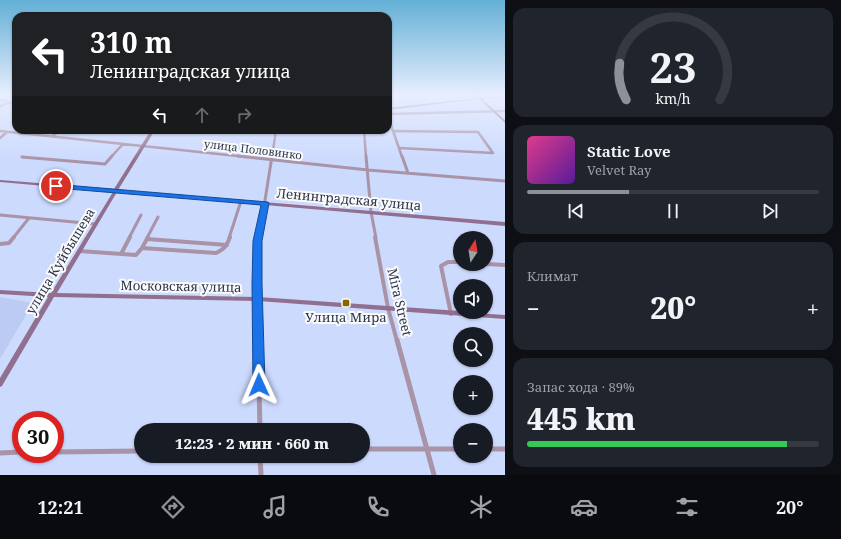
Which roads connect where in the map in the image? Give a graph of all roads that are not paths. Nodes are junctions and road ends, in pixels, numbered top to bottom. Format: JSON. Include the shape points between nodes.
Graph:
{"nodes":[{"id":1,"x":392,"y":125,"type":"dead end"},
{"id":2,"x":0,"y":131,"type":"edge"},
{"id":3,"x":394,"y":131,"type":"junction"},
{"id":4,"x":7,"y":132,"type":"junction"},
{"id":5,"x":12,"y":132,"type":"edge"},
{"id":6,"x":30,"y":134,"type":"edge"},
{"id":7,"x":55,"y":134,"type":"edge"},
{"id":8,"x":151,"y":134,"type":"edge"},
{"id":9,"x":276,"y":134,"type":"edge"},
{"id":10,"x":364,"y":134,"type":"edge"},
{"id":11,"x":53,"y":136,"type":"junction"},
{"id":12,"x":0,"y":138,"type":"edge"},
{"id":13,"x":123,"y":144,"type":"junction"},
{"id":14,"x":144,"y":146,"type":"junction"},
{"id":15,"x":400,"y":148,"type":"junction"},
{"id":16,"x":22,"y":157,"type":"dead end"},
{"id":17,"x":273,"y":160,"type":"junction"},
{"id":18,"x":368,"y":170,"type":"junction"},
{"id":19,"x":408,"y":173,"type":"junction"},
{"id":20,"x":0,"y":181,"type":"edge"},
{"id":21,"x":505,"y":181,"type":"edge"},
{"id":22,"x":115,"y":191,"type":"junction"},
{"id":23,"x":241,"y":201,"type":"junction"},
{"id":24,"x":265,"y":203,"type":"junction"},
{"id":25,"x":371,"y":212,"type":"junction"},
{"id":26,"x":141,"y":215,"type":"dead end"},
{"id":27,"x":0,"y":216,"type":"edge"},
{"id":28,"x":158,"y":217,"type":"dead end"},
{"id":29,"x":30,"y":218,"type":"junction"},
{"id":30,"x":95,"y":224,"type":"junction"},
{"id":31,"x":505,"y":224,"type":"edge"},
{"id":32,"x":147,"y":239,"type":"junction"},
{"id":33,"x":0,"y":244,"type":"edge"},
{"id":34,"x":227,"y":245,"type":"junction"},
{"id":35,"x":142,"y":248,"type":"junction"},
{"id":36,"x":79,"y":251,"type":"junction"},
{"id":37,"x":121,"y":254,"type":"junction"},
{"id":38,"x":453,"y":262,"type":"edge"},
{"id":39,"x":493,"y":264,"type":"edge"},
{"id":40,"x":505,"y":265,"type":"edge"},
{"id":41,"x":0,"y":292,"type":"edge"},
{"id":42,"x":52,"y":295,"type":"junction"},
{"id":43,"x":258,"y":299,"type":"junction"},
{"id":44,"x":388,"y":308,"type":"junction"},
{"id":45,"x":451,"y":314,"type":"junction"},
{"id":46,"x":505,"y":318,"type":"edge"},
{"id":47,"x":0,"y":384,"type":"edge"},
{"id":48,"x":260,"y":423,"type":"edge"},
{"id":49,"x":427,"y":448,"type":"junction"},
{"id":50,"x":370,"y":449,"type":"edge"},
{"id":51,"x":453,"y":449,"type":"edge"},
{"id":52,"x":493,"y":449,"type":"edge"},
{"id":53,"x":505,"y":449,"type":"edge"},
{"id":54,"x":134,"y":451,"type":"edge"},
{"id":55,"x":0,"y":452,"type":"edge"},
{"id":56,"x":12,"y":452,"type":"edge"},
{"id":57,"x":64,"y":452,"type":"edge"},
{"id":58,"x":260,"y":463,"type":"edge"},
{"id":59,"x":261,"y":475,"type":"edge"},
{"id":60,"x":434,"y":475,"type":"edge"}],
"edges":[{"from":1,"to":3,"type":"street"},
{"from":2,"to":4,"type":"street","name":"улица Половинко"},
{"from":3,"to":15,"type":"street"},
{"from":3,"to":15,"type":"street","via":[[478,132],[493,153]]},
{"from":4,"to":5,"type":"street","name":"улица Половинко"},
{"from":4,"to":12,"type":"street"},
{"from":6,"to":11,"type":"street","name":"улица Половинко"},
{"from":7,"to":11,"type":"street"},
{"from":8,"to":14,"type":"street","name":"улица Куйбышева"},
{"from":9,"to":17,"type":"street"},
{"from":10,"to":18,"type":"street","name":"Mira Street"},
{"from":11,"to":13,"type":"street","name":"улица Половинко"},
{"from":13,"to":14,"type":"street","name":"улица Половинко"},
{"from":13,"to":16,"type":"street","via":[[106,164]]},
{"from":14,"to":17,"type":"street","name":"улица Половинко"},
{"from":14,"to":22,"type":"street","name":"улица Куйбышева"},
{"from":15,"to":19,"type":"street"},
{"from":17,"to":18,"type":"street","name":"улица Половинко"},
{"from":17,"to":24,"type":"street"},
{"from":18,"to":19,"type":"street","name":"улица Половинко"},
{"from":18,"to":25,"type":"street","name":"Mira Street"},
{"from":19,"to":21,"type":"street","name":"улица Половинко"},
{"from":20,"to":22,"type":"street","name":"Ленинградская улица"},
{"from":22,"to":23,"type":"street","name":"Ленинградская улица"},
{"from":22,"to":30,"type":"street","name":"улица Куйбышева"},
{"from":23,"to":24,"type":"street","name":"Ленинградская улица"},
{"from":23,"to":34,"type":"street"},
{"from":24,"to":25,"type":"street","name":"Ленинградская улица"},
{"from":24,"to":43,"type":"street","via":[[258,241]]},
{"from":25,"to":31,"type":"street","name":"Ленинградская улица"},
{"from":25,"to":44,"type":"street","name":"Mira Street"},
{"from":26,"to":37,"type":"street"},
{"from":27,"to":29,"type":"street"},
{"from":28,"to":32,"type":"street"},
{"from":29,"to":30,"type":"street"},
{"from":29,"to":33,"type":"street","via":[[9,243]]},
{"from":30,"to":36,"type":"street","name":"улица Куйбышева"},
{"from":32,"to":34,"type":"street"},
{"from":32,"to":35,"type":"street"},
{"from":34,"to":35,"type":"street","via":[[216,253]]},
{"from":35,"to":37,"type":"street","via":[[136,255]]},
{"from":36,"to":37,"type":"street"},
{"from":36,"to":42,"type":"street","name":"улица Куйбышева"},
{"from":38,"to":45,"type":"street","via":[[441,266]]},
{"from":39,"to":40,"type":"street"},
{"from":41,"to":42,"type":"street","name":"Московская улица"},
{"from":42,"to":43,"type":"street","name":"Московская улица"},
{"from":42,"to":47,"type":"street","name":"улица Куйбышева"},
{"from":43,"to":44,"type":"street","name":"Московская улица"},
{"from":43,"to":48,"type":"street"},
{"from":44,"to":45,"type":"street","name":"Московская улица"},
{"from":44,"to":49,"type":"street","name":"Mira Street"},
{"from":45,"to":46,"type":"street","name":"Московская улица"},
{"from":49,"to":50,"type":"street"},
{"from":49,"to":51,"type":"street"},
{"from":49,"to":60,"type":"street","name":"Mira Street"},
{"from":52,"to":53,"type":"street"},
{"from":54,"to":57,"type":"street"},
{"from":55,"to":56,"type":"street"},
{"from":58,"to":59,"type":"street"}]}
